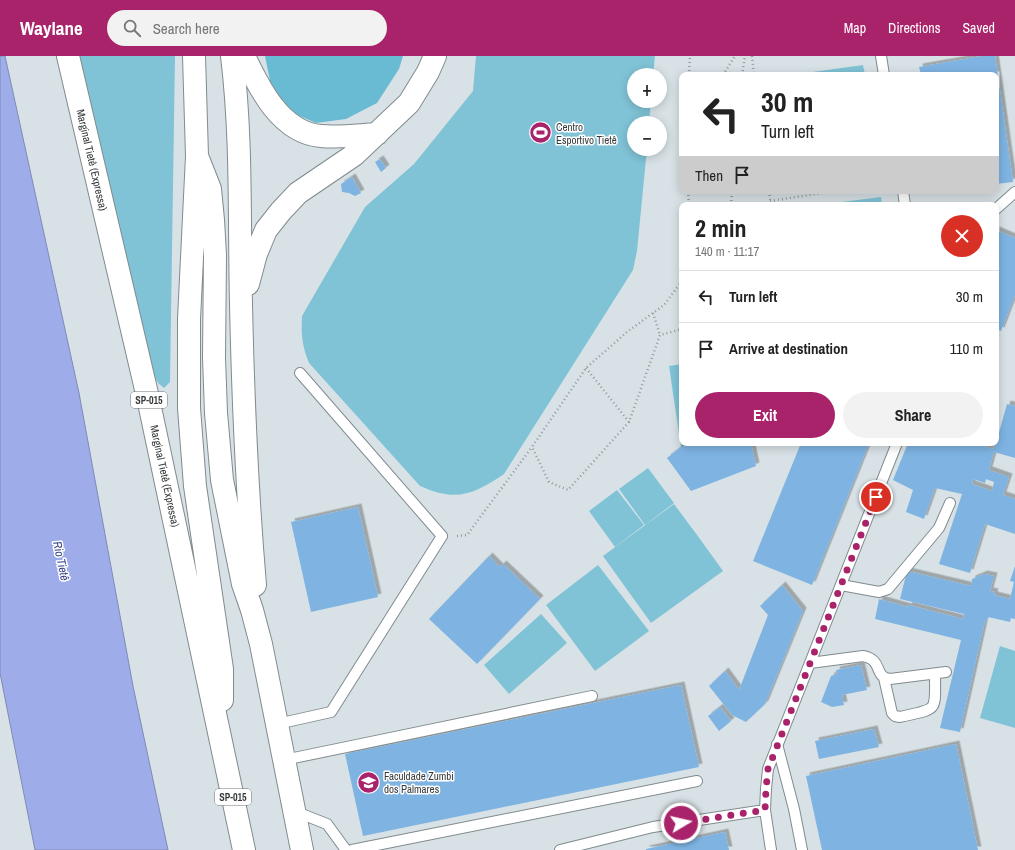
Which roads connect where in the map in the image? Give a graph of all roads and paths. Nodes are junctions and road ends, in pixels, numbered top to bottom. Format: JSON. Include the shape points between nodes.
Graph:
{"nodes":[{"id":1,"x":68,"y":56,"type":"edge"},
{"id":2,"x":194,"y":56,"type":"edge"},
{"id":3,"x":232,"y":56,"type":"edge"},
{"id":4,"x":244,"y":56,"type":"edge"},
{"id":5,"x":435,"y":56,"type":"edge"},
{"id":6,"x":690,"y":56,"type":"edge"},
{"id":7,"x":735,"y":56,"type":"edge"},
{"id":8,"x":745,"y":56,"type":"edge"},
{"id":9,"x":752,"y":56,"type":"edge"},
{"id":10,"x":881,"y":56,"type":"edge"},
{"id":11,"x":689,"y":72,"type":"edge"},
{"id":12,"x":725,"y":72,"type":"edge"},
{"id":13,"x":742,"y":72,"type":"edge"},
{"id":14,"x":754,"y":72,"type":"edge"},
{"id":15,"x":884,"y":72,"type":"edge"},
{"id":16,"x":377,"y":134,"type":"junction"},
{"id":17,"x":197,"y":156,"type":"junction"},
{"id":18,"x":1015,"y":192,"type":"edge"},
{"id":19,"x":819,"y":194,"type":"edge"},
{"id":20,"x":776,"y":202,"type":"edge"},
{"id":21,"x":999,"y":206,"type":"edge"},
{"id":22,"x":679,"y":285,"type":"edge"},
{"id":23,"x":241,"y":304,"type":"junction"},
{"id":24,"x":653,"y":313,"type":"junction"},
{"id":25,"x":679,"y":330,"type":"edge"},
{"id":26,"x":660,"y":335,"type":"junction"},
{"id":27,"x":586,"y":368,"type":"junction"},
{"id":28,"x":300,"y":373,"type":"dead end"},
{"id":29,"x":629,"y":422,"type":"junction"},
{"id":30,"x":896,"y":446,"type":"edge"},
{"id":31,"x":532,"y":447,"type":"junction"},
{"id":32,"x":950,"y":503,"type":"dead end"},
{"id":33,"x":442,"y":536,"type":"junction"},
{"id":34,"x":841,"y":585,"type":"junction"},
{"id":35,"x":261,"y":644,"type":"junction"},
{"id":36,"x":810,"y":664,"type":"junction"},
{"id":37,"x":946,"y":672,"type":"dead end"},
{"id":38,"x":935,"y":674,"type":"junction"},
{"id":39,"x":884,"y":678,"type":"junction"},
{"id":40,"x":592,"y":696,"type":"dead end"},
{"id":41,"x":277,"y":724,"type":"junction"},
{"id":42,"x":777,"y":744,"type":"junction"},
{"id":43,"x":222,"y":745,"type":"junction"},
{"id":44,"x":284,"y":760,"type":"junction"},
{"id":45,"x":697,"y":781,"type":"dead end"},
{"id":46,"x":765,"y":810,"type":"junction"},
{"id":47,"x":294,"y":811,"type":"junction"},
{"id":48,"x":244,"y":850,"type":"edge"},
{"id":49,"x":302,"y":850,"type":"edge"},
{"id":50,"x":346,"y":850,"type":"edge"},
{"id":51,"x":352,"y":850,"type":"edge"},
{"id":52,"x":560,"y":850,"type":"edge"},
{"id":53,"x":771,"y":850,"type":"edge"},
{"id":54,"x":802,"y":850,"type":"edge"}],
"edges":[{"from":1,"to":43,"type":"highway","name":"Marginal Tietê (Expressa)","number":"SP-015","via":[[148,398]]},
{"from":2,"to":17,"type":"highway"},
{"from":3,"to":23,"type":"highway","via":[[239,144]]},
{"from":4,"to":16,"type":"highway","via":[[266,98],[293,126],[320,136]]},
{"from":5,"to":16,"type":"highway","via":[[409,103]]},
{"from":6,"to":11,"type":"path"},
{"from":7,"to":12,"type":"path"},
{"from":8,"to":13,"type":"path"},
{"from":9,"to":14,"type":"path"},
{"from":10,"to":15,"type":"lane"},
{"from":16,"to":23,"type":"highway","via":[[354,154],[298,193],[281,211],[266,230]]},
{"from":17,"to":35,"type":"highway","via":[[210,189],[213,220],[216,405],[222,480],[243,584]]},
{"from":17,"to":43,"type":"highway","via":[[189,319],[188,408],[195,486],[222,669]]},
{"from":18,"to":21,"type":"lane"},
{"from":19,"to":20,"type":"path"},
{"from":22,"to":24,"type":"path","via":[[664,305]]},
{"from":23,"to":35,"type":"highway","via":[[249,512]]},
{"from":24,"to":26,"type":"path"},
{"from":24,"to":27,"type":"path"},
{"from":25,"to":26,"type":"path"},
{"from":26,"to":29,"type":"path"},
{"from":27,"to":29,"type":"path"},
{"from":27,"to":31,"type":"path"},
{"from":28,"to":33,"type":"lane"},
{"from":29,"to":31,"type":"path","via":[[568,490],[550,482]]},
{"from":30,"to":34,"type":"lane"},
{"from":31,"to":33,"type":"path","via":[[467,535]]},
{"from":32,"to":34,"type":"lane","via":[[939,528],[888,589],[879,592]]},
{"from":33,"to":41,"type":"lane","via":[[331,712]]},
{"from":34,"to":36,"type":"lane"},
{"from":35,"to":41,"type":"highway"},
{"from":36,"to":39,"type":"lane","via":[[863,656],[876,661]]},
{"from":36,"to":42,"type":"lane"},
{"from":37,"to":38,"type":"lane"},
{"from":38,"to":39,"type":"lane"},
{"from":38,"to":39,"type":"lane","via":[[933,708],[900,717],[892,713]]},
{"from":40,"to":44,"type":"lane"},
{"from":41,"to":44,"type":"highway"},
{"from":42,"to":46,"type":"lane","via":[[768,769]]},
{"from":42,"to":54,"type":"lane"},
{"from":43,"to":48,"type":"highway","name":"Marginal Tietê (Expressa)","number":"SP-015"},
{"from":44,"to":47,"type":"highway"},
{"from":45,"to":51,"type":"lane"},
{"from":46,"to":52,"type":"lane","via":[[653,827]]},
{"from":46,"to":53,"type":"lane"},
{"from":47,"to":49,"type":"highway"},
{"from":47,"to":50,"type":"lane","via":[[328,824]]}]}
